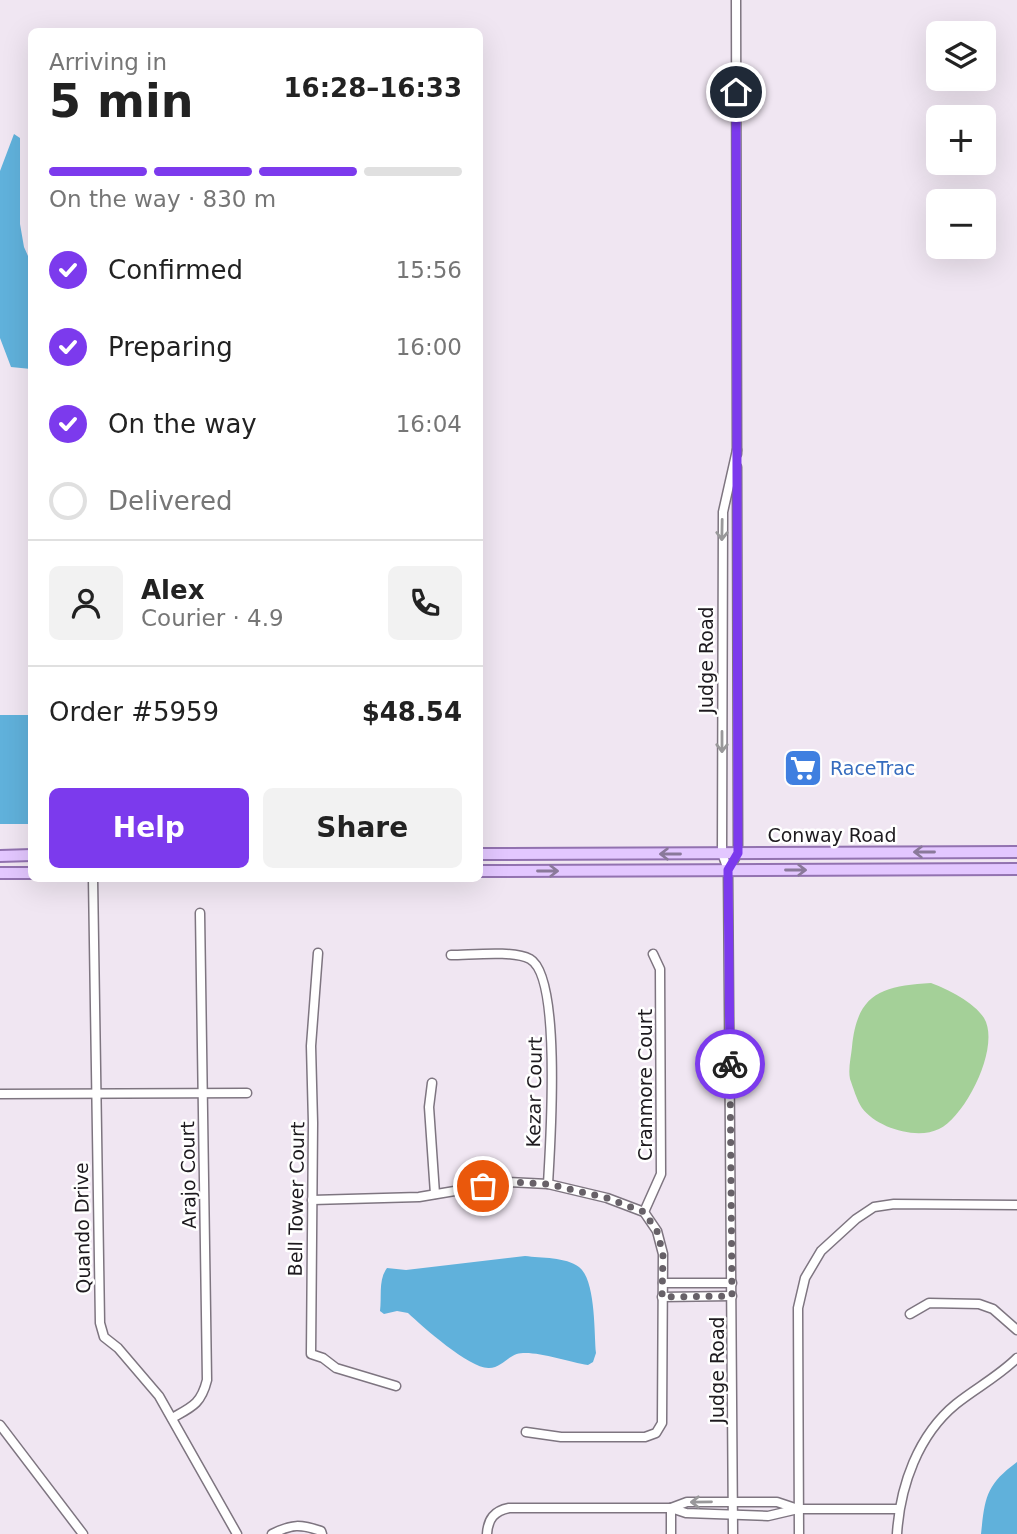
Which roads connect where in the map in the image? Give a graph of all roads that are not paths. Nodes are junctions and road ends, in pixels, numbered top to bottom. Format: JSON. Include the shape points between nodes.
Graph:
{"nodes":[{"id":1,"x":736,"y":0,"type":"edge"},
{"id":2,"x":737,"y":450,"type":"junction"},
{"id":3,"x":960,"y":852,"type":"junction"},
{"id":4,"x":1017,"y":852,"type":"edge"},
{"id":5,"x":722,"y":853,"type":"junction"},
{"id":6,"x":738,"y":853,"type":"junction"},
{"id":7,"x":28,"y":855,"type":"edge"},
{"id":8,"x":483,"y":855,"type":"edge"},
{"id":9,"x":0,"y":856,"type":"edge"},
{"id":10,"x":928,"y":869,"type":"junction"},
{"id":11,"x":1017,"y":869,"type":"edge"},
{"id":12,"x":728,"y":870,"type":"junction"},
{"id":13,"x":483,"y":872,"type":"edge"},
{"id":14,"x":0,"y":873,"type":"edge"},
{"id":15,"x":28,"y":873,"type":"edge"},
{"id":16,"x":93,"y":882,"type":"edge"},
{"id":17,"x":200,"y":914,"type":"dead end"},
{"id":18,"x":318,"y":953,"type":"dead end"},
{"id":19,"x":653,"y":954,"type":"dead end"},
{"id":20,"x":451,"y":955,"type":"dead end"},
{"id":21,"x":432,"y":1083,"type":"dead end"},
{"id":22,"x":95,"y":1093,"type":"junction"},
{"id":23,"x":202,"y":1093,"type":"junction"},
{"id":24,"x":247,"y":1093,"type":"dead end"},
{"id":25,"x":0,"y":1094,"type":"edge"},
{"id":26,"x":548,"y":1184,"type":"junction"},
{"id":27,"x":435,"y":1194,"type":"junction"},
{"id":28,"x":312,"y":1200,"type":"junction"},
{"id":29,"x":1017,"y":1205,"type":"edge"},
{"id":30,"x":644,"y":1212,"type":"junction"},
{"id":31,"x":663,"y":1283,"type":"junction"},
{"id":32,"x":692,"y":1283,"type":"junction"},
{"id":33,"x":733,"y":1283,"type":"junction"},
{"id":34,"x":692,"y":1296,"type":"junction"},
{"id":35,"x":732,"y":1296,"type":"junction"},
{"id":36,"x":662,"y":1297,"type":"junction"},
{"id":37,"x":910,"y":1314,"type":"dead end"},
{"id":38,"x":1017,"y":1330,"type":"edge"},
{"id":39,"x":1017,"y":1358,"type":"edge"},
{"id":40,"x":397,"y":1386,"type":"dead end"},
{"id":41,"x":172,"y":1418,"type":"junction"},
{"id":42,"x":0,"y":1425,"type":"edge"},
{"id":43,"x":526,"y":1432,"type":"dead end"},
{"id":44,"x":733,"y":1502,"type":"junction"},
{"id":45,"x":768,"y":1502,"type":"junction"},
{"id":46,"x":671,"y":1508,"type":"junction"},
{"id":47,"x":798,"y":1509,"type":"junction"},
{"id":48,"x":899,"y":1509,"type":"junction"},
{"id":49,"x":733,"y":1514,"type":"junction"},
{"id":50,"x":768,"y":1516,"type":"junction"},
{"id":51,"x":83,"y":1534,"type":"edge"},
{"id":52,"x":237,"y":1534,"type":"edge"},
{"id":53,"x":272,"y":1534,"type":"edge"},
{"id":54,"x":322,"y":1534,"type":"edge"},
{"id":55,"x":487,"y":1534,"type":"edge"},
{"id":56,"x":671,"y":1534,"type":"edge"},
{"id":57,"x":733,"y":1534,"type":"edge"},
{"id":58,"x":799,"y":1534,"type":"edge"},
{"id":59,"x":897,"y":1534,"type":"edge"}],
"edges":[{"from":1,"to":2,"type":"street","name":"Judge Road"},
{"from":2,"to":5,"type":"street","name":"Judge Road","one_way":true,"via":[[723,512]]},
{"from":2,"to":6,"type":"street","name":"Judge Road"},
{"from":3,"to":4,"type":"main road","name":"Conway Road"},
{"from":3,"to":6,"type":"main road","name":"Conway Road","one_way":true},
{"from":3,"to":10,"type":"main road"},
{"from":5,"to":6,"type":"main road","name":"Conway Road"},
{"from":5,"to":8,"type":"main road","name":"Conway Road","one_way":true},
{"from":5,"to":12,"type":"street","name":"Judge Road"},
{"from":6,"to":12,"type":"street"},
{"from":7,"to":9,"type":"main road"},
{"from":10,"to":11,"type":"main road","name":"Conway Road"},
{"from":12,"to":10,"type":"main road","name":"Conway Road","one_way":true},
{"from":13,"to":12,"type":"main road","name":"Conway Road","one_way":true},
{"from":12,"to":33,"type":"street","name":"Judge Road"},
{"from":14,"to":15,"type":"main road"},
{"from":16,"to":22,"type":"street","name":"Quando Drive"},
{"from":17,"to":23,"type":"street","name":"Arajo Court"},
{"from":18,"to":28,"type":"street","name":"Bell Tower Court","via":[[311,1046]]},
{"from":19,"to":30,"type":"street","name":"Cranmore Court","via":[[660,970],[661,1174]]},
{"from":20,"to":26,"type":"street","name":"Kezar Court","via":[[520,956],[533,961],[539,971],[553,1043]]},
{"from":21,"to":27,"type":"street","via":[[429,1107]]},
{"from":22,"to":23,"type":"street"},
{"from":22,"to":25,"type":"street"},
{"from":22,"to":41,"type":"street","name":"Quando Drive","via":[[100,1323],[104,1337],[146,1380]]},
{"from":23,"to":24,"type":"street"},
{"from":23,"to":41,"type":"street","name":"Arajo Court","via":[[207,1381],[197,1404]]},
{"from":26,"to":27,"type":"street","via":[[508,1182]]},
{"from":26,"to":30,"type":"street"},
{"from":27,"to":28,"type":"street"},
{"from":28,"to":40,"type":"street","name":"Bell Tower Court","via":[[311,1354],[336,1368]]},
{"from":29,"to":47,"type":"street","via":[[874,1207],[821,1251],[805,1278],[798,1308]]},
{"from":30,"to":31,"type":"street","via":[[657,1231]]},
{"from":31,"to":32,"type":"street"},
{"from":31,"to":36,"type":"street"},
{"from":32,"to":33,"type":"street"},
{"from":32,"to":34,"type":"street"},
{"from":33,"to":35,"type":"street","name":"Judge Road"},
{"from":34,"to":35,"type":"street"},
{"from":34,"to":36,"type":"street"},
{"from":35,"to":44,"type":"street","name":"Judge Road"},
{"from":36,"to":43,"type":"street","via":[[662,1423],[656,1433],[645,1437],[561,1437]]},
{"from":37,"to":38,"type":"street","via":[[929,1303],[979,1304],[993,1309]]},
{"from":39,"to":48,"type":"street","via":[[935,1423],[907,1479]]},
{"from":41,"to":52,"type":"street","name":"Quando Drive"},
{"from":42,"to":51,"type":"street"},
{"from":44,"to":45,"type":"street"},
{"from":44,"to":46,"type":"street","one_way":true,"via":[[687,1502]]},
{"from":44,"to":49,"type":"street","name":"Judge Road"},
{"from":45,"to":47,"type":"street"},
{"from":45,"to":50,"type":"street"},
{"from":46,"to":49,"type":"street","via":[[686,1513]]},
{"from":46,"to":55,"type":"street","via":[[509,1508],[489,1520]]},
{"from":46,"to":56,"type":"street"},
{"from":47,"to":48,"type":"street"},
{"from":47,"to":50,"type":"street"},
{"from":47,"to":58,"type":"street"},
{"from":48,"to":59,"type":"street"},
{"from":49,"to":50,"type":"street"},
{"from":49,"to":57,"type":"street","name":"Judge Road"},
{"from":53,"to":54,"type":"street","via":[[288,1526],[305,1526]]}]}
